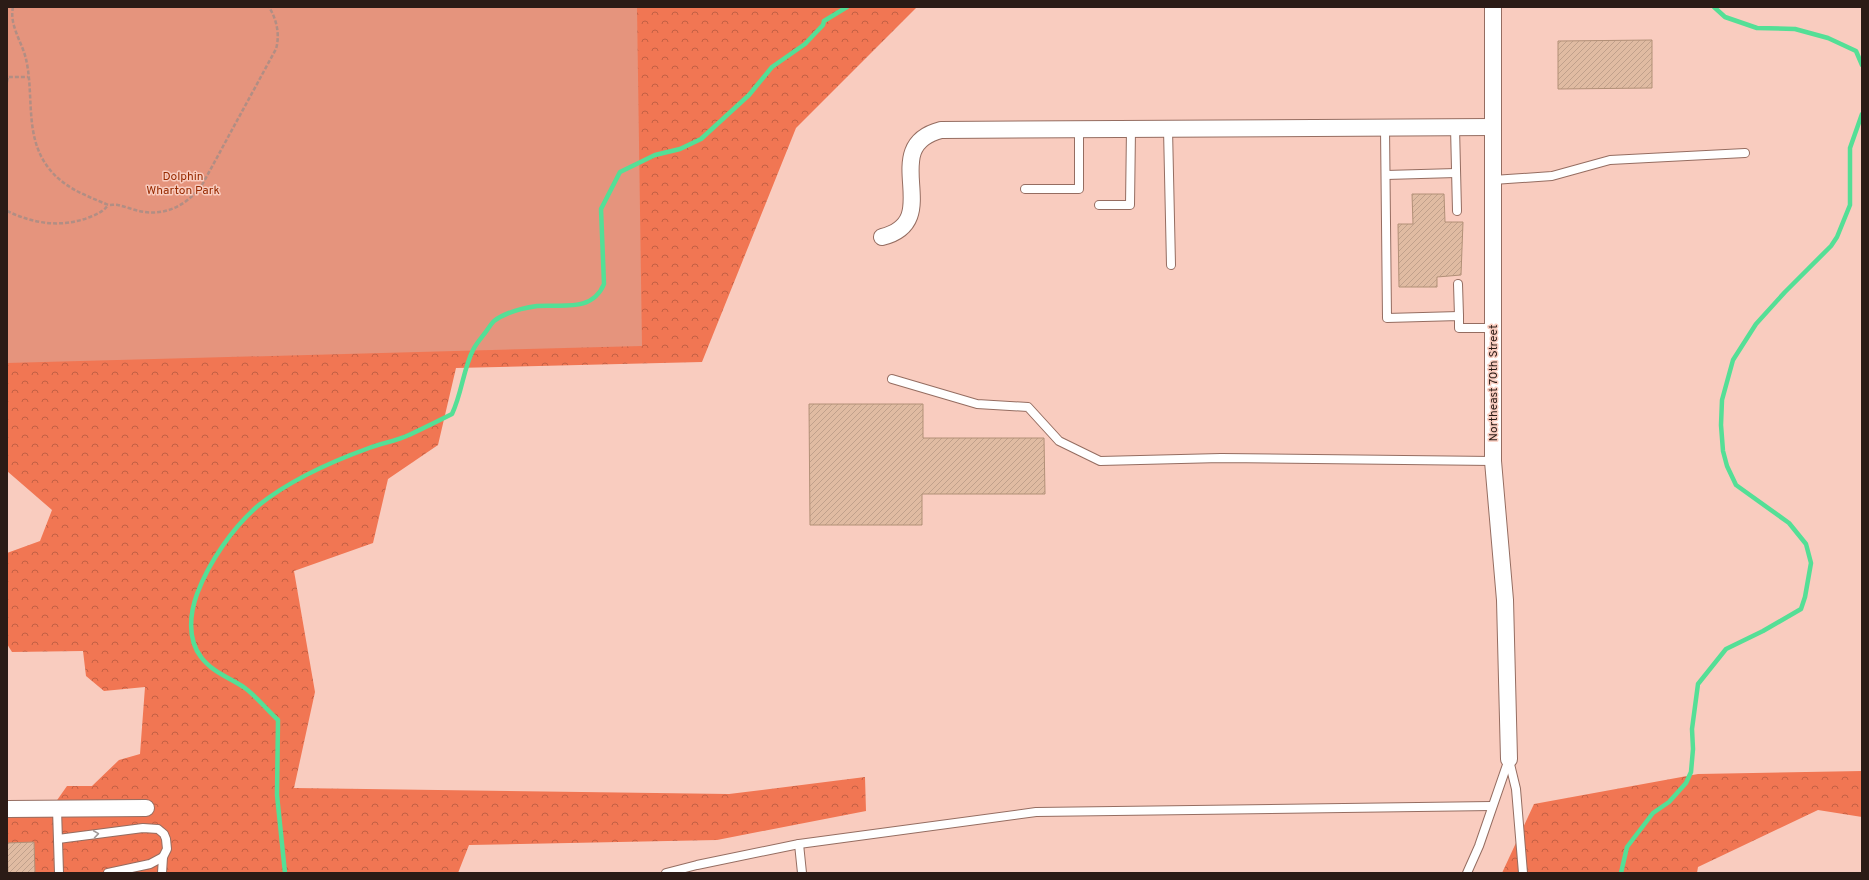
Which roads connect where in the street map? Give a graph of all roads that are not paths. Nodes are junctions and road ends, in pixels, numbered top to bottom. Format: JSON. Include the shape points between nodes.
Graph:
{"nodes":[{"id":1,"x":1493,"y":7,"type":"edge"},
{"id":2,"x":1455,"y":127,"type":"junction"},
{"id":3,"x":1493,"y":127,"type":"junction"},
{"id":4,"x":1385,"y":128,"type":"junction"},
{"id":5,"x":1080,"y":129,"type":"junction"},
{"id":6,"x":1130,"y":129,"type":"junction"},
{"id":7,"x":1168,"y":129,"type":"junction"},
{"id":8,"x":1745,"y":153,"type":"dead end"},
{"id":9,"x":1456,"y":173,"type":"junction"},
{"id":10,"x":1386,"y":175,"type":"junction"},
{"id":11,"x":1493,"y":180,"type":"junction"},
{"id":12,"x":1025,"y":189,"type":"dead end"},
{"id":13,"x":1099,"y":205,"type":"dead end"},
{"id":14,"x":1457,"y":211,"type":"dead end"},
{"id":15,"x":882,"y":237,"type":"dead end"},
{"id":16,"x":1171,"y":265,"type":"dead end"},
{"id":17,"x":1458,"y":284,"type":"dead end"},
{"id":18,"x":1459,"y":316,"type":"junction"},
{"id":19,"x":1493,"y":328,"type":"junction"},
{"id":20,"x":892,"y":379,"type":"dead end"},
{"id":21,"x":1493,"y":461,"type":"junction"},
{"id":22,"x":1509,"y":759,"type":"junction"},
{"id":23,"x":1492,"y":806,"type":"junction"},
{"id":24,"x":57,"y":808,"type":"junction"},
{"id":25,"x":146,"y":808,"type":"dead end"},
{"id":26,"x":7,"y":809,"type":"edge"},
{"id":27,"x":58,"y":839,"type":"junction"},
{"id":28,"x":799,"y":844,"type":"junction"},
{"id":29,"x":163,"y":857,"type":"junction"},
{"id":30,"x":59,"y":873,"type":"edge"},
{"id":31,"x":108,"y":873,"type":"edge"},
{"id":32,"x":162,"y":873,"type":"edge"},
{"id":33,"x":666,"y":873,"type":"edge"},
{"id":34,"x":802,"y":873,"type":"edge"},
{"id":35,"x":1467,"y":873,"type":"edge"},
{"id":36,"x":1524,"y":873,"type":"edge"}],
"edges":[{"from":1,"to":3,"type":"street","name":"Northeast 70th Street"},
{"from":2,"to":3,"type":"street"},
{"from":2,"to":4,"type":"street"},
{"from":2,"to":9,"type":"lane"},
{"from":3,"to":11,"type":"street","name":"Northeast 70th Street"},
{"from":4,"to":7,"type":"street"},
{"from":4,"to":10,"type":"lane"},
{"from":5,"to":6,"type":"street"},
{"from":5,"to":12,"type":"lane","via":[[1079,189]]},
{"from":5,"to":15,"type":"street","via":[[941,130],[928,133],[916,143],[911,160],[911,215],[906,225],[894,234]]},
{"from":6,"to":7,"type":"street"},
{"from":6,"to":13,"type":"lane","via":[[1130,205]]},
{"from":7,"to":16,"type":"lane"},
{"from":8,"to":11,"type":"lane","via":[[1610,160],[1552,176]]},
{"from":9,"to":10,"type":"lane"},
{"from":9,"to":14,"type":"lane"},
{"from":10,"to":18,"type":"lane","via":[[1387,318]]},
{"from":11,"to":19,"type":"street","name":"Northeast 70th Street"},
{"from":17,"to":18,"type":"lane"},
{"from":18,"to":19,"type":"lane","via":[[1459,328]]},
{"from":19,"to":21,"type":"street","name":"Northeast 70th Street"},
{"from":20,"to":21,"type":"lane","via":[[977,404],[1028,407],[1059,441],[1100,461],[1221,458]]},
{"from":21,"to":22,"type":"street","name":"Northeast 70th Street","via":[[1506,600]]},
{"from":22,"to":23,"type":"lane"},
{"from":22,"to":36,"type":"lane","via":[[1516,789]]},
{"from":23,"to":28,"type":"lane","via":[[1036,812]]},
{"from":23,"to":35,"type":"lane"},
{"from":24,"to":25,"type":"street"},
{"from":24,"to":26,"type":"street"},
{"from":24,"to":27,"type":"lane"},
{"from":27,"to":29,"type":"lane","one_way":true,"via":[[143,828],[158,829],[166,839]]},
{"from":27,"to":30,"type":"lane"},
{"from":28,"to":33,"type":"lane"},
{"from":28,"to":34,"type":"lane"},
{"from":29,"to":31,"type":"lane","via":[[150,864]]},
{"from":29,"to":32,"type":"lane"}]}
